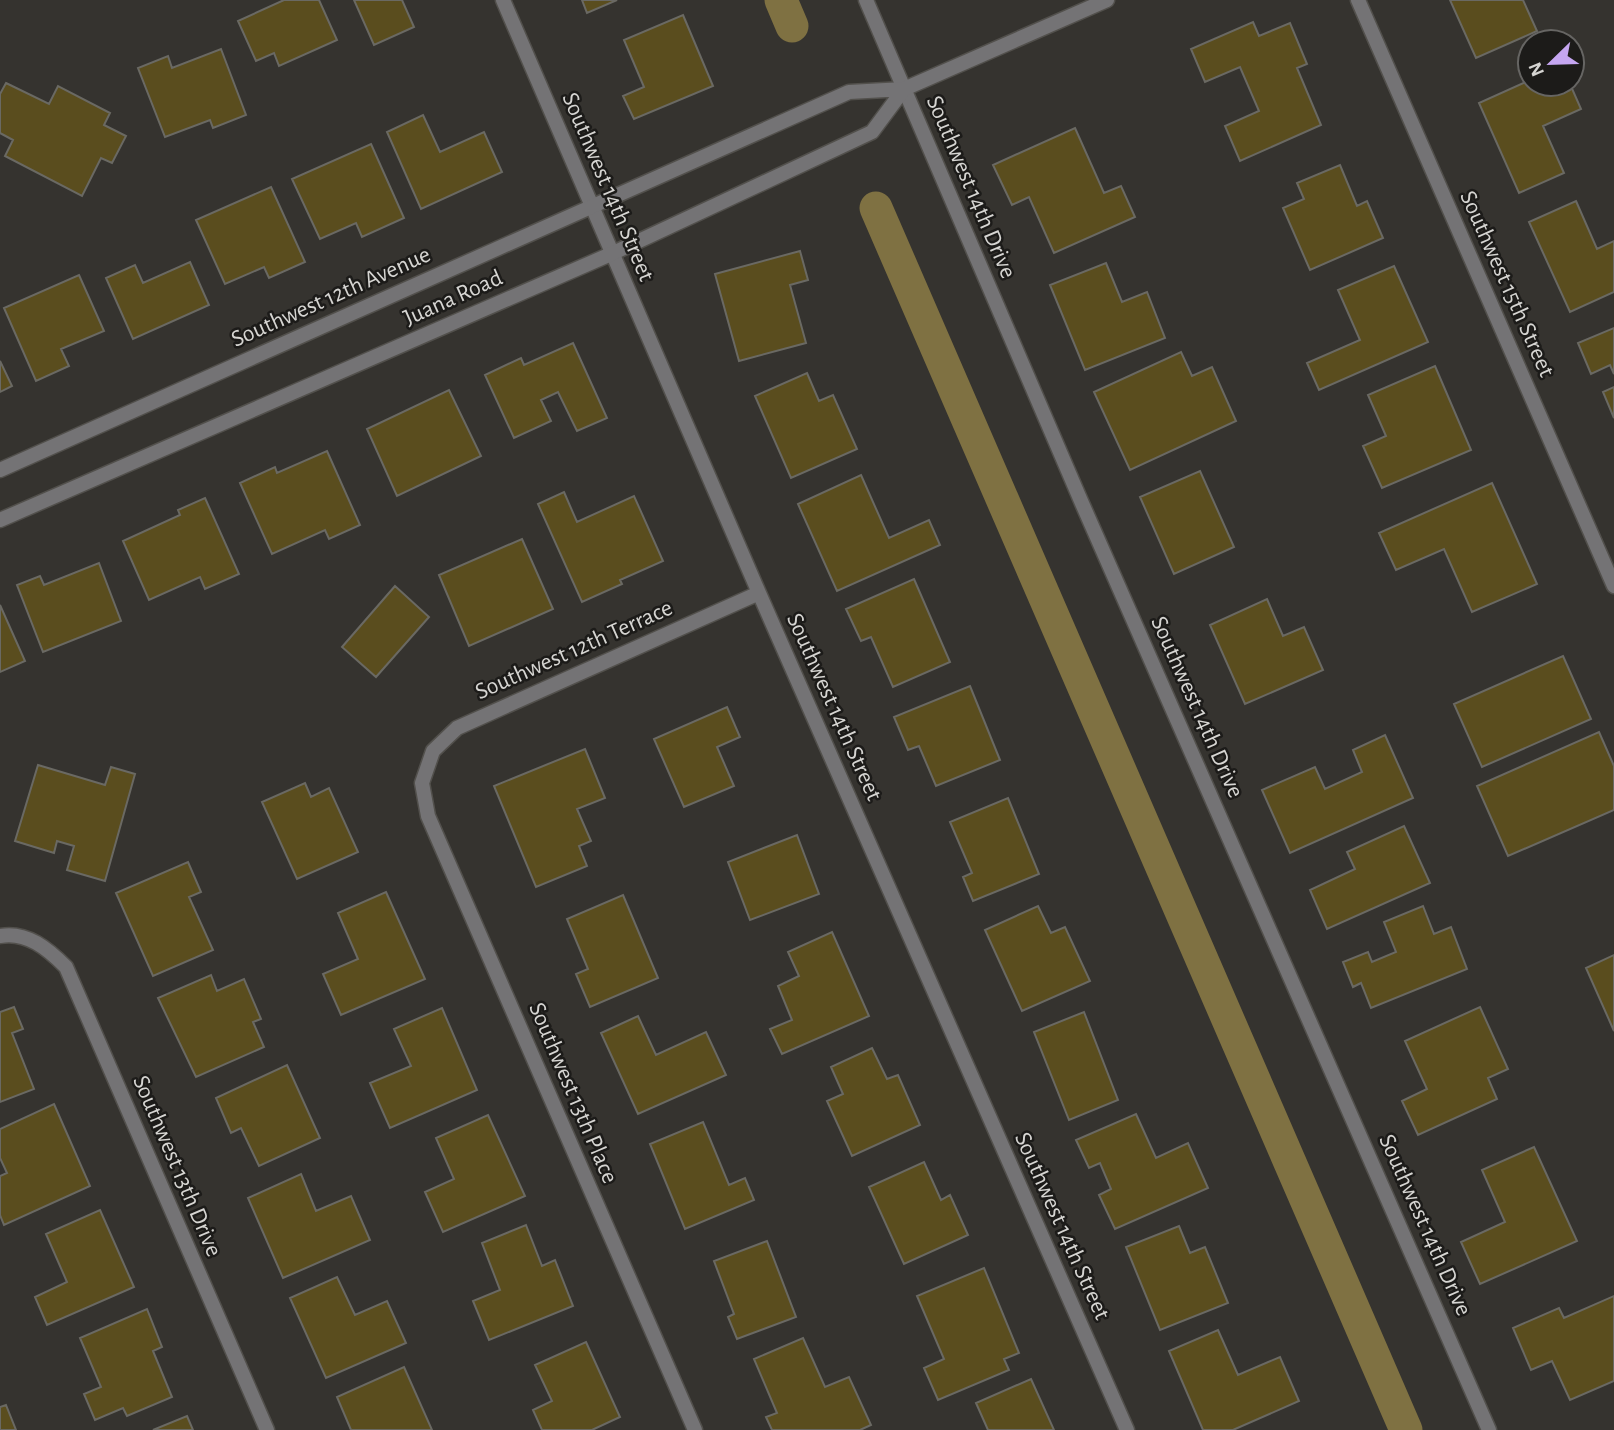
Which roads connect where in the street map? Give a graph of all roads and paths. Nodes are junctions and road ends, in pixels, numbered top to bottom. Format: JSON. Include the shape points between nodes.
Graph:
{"nodes":[{"id":1,"x":503,"y":0,"type":"edge"},
{"id":2,"x":866,"y":0,"type":"edge"},
{"id":3,"x":1107,"y":0,"type":"edge"},
{"id":4,"x":1358,"y":0,"type":"edge"},
{"id":5,"x":904,"y":89,"type":"junction"},
{"id":6,"x":681,"y":167,"type":"joint"},
{"id":7,"x":590,"y":205,"type":"junction"},
{"id":8,"x":611,"y":254,"type":"junction"},
{"id":9,"x":0,"y":470,"type":"edge"},
{"id":10,"x":0,"y":520,"type":"edge"},
{"id":11,"x":1614,"y":586,"type":"edge"},
{"id":12,"x":759,"y":593,"type":"junction"},
{"id":13,"x":427,"y":771,"type":"joint"},
{"id":14,"x":0,"y":936,"type":"edge"},
{"id":15,"x":267,"y":1430,"type":"edge"},
{"id":16,"x":695,"y":1430,"type":"edge"},
{"id":17,"x":1127,"y":1430,"type":"edge"},
{"id":18,"x":1489,"y":1430,"type":"edge"}],
"edges":[{"from":1,"to":7,"type":"street","name":"Southwest 14th Street"},
{"from":2,"to":5,"type":"street","name":"Southwest 14th Drive"},
{"from":3,"to":5,"type":"street","name":"Juana Road"},
{"from":4,"to":11,"type":"street","name":"Southwest 15th Street"},
{"from":5,"to":6,"type":"street","name":"Juana Road","via":[[849,92]]},
{"from":5,"to":8,"type":"street","name":"Juana Road","via":[[872,132]]},
{"from":5,"to":18,"type":"street","name":"Southwest 14th Drive"},
{"from":6,"to":7,"type":"street","name":"Southwest 12th Avenue"},
{"from":7,"to":8,"type":"street","name":"Southwest 14th Street"},
{"from":7,"to":9,"type":"street","name":"Southwest 12th Avenue"},
{"from":8,"to":10,"type":"street","name":"Juana Road"},
{"from":8,"to":12,"type":"street","name":"Southwest 14th Street"},
{"from":12,"to":13,"type":"street","name":"Southwest 12th Terrace","via":[[457,728],[433,751]]},
{"from":12,"to":17,"type":"street","name":"Southwest 14th Street"},
{"from":13,"to":16,"type":"street","name":"Southwest 13th Place","via":[[422,783],[428,816]]},
{"from":14,"to":15,"type":"street","name":"Southwest 13th Drive","via":[[9,934],[41,944],[66,967]]}]}
